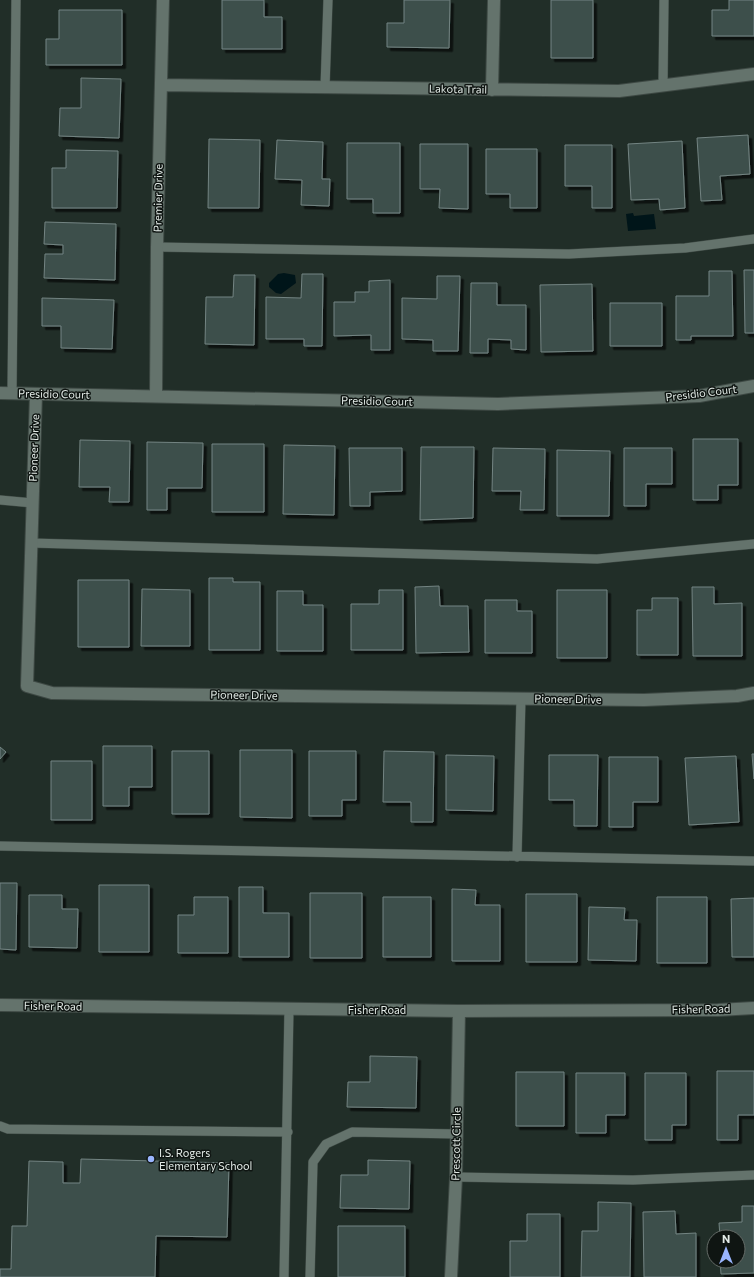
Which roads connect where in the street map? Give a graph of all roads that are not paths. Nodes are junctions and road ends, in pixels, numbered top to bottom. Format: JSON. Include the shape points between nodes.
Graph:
{"nodes":[{"id":1,"x":16,"y":0,"type":"edge"},
{"id":2,"x":163,"y":0,"type":"edge"},
{"id":3,"x":328,"y":0,"type":"edge"},
{"id":4,"x":494,"y":0,"type":"edge"},
{"id":5,"x":664,"y":0,"type":"edge"},
{"id":6,"x":754,"y":74,"type":"edge"},
{"id":7,"x":161,"y":85,"type":"junction"},
{"id":8,"x":663,"y":85,"type":"junction"},
{"id":9,"x":325,"y":87,"type":"junction"},
{"id":10,"x":492,"y":90,"type":"junction"},
{"id":11,"x":754,"y":239,"type":"edge"},
{"id":12,"x":157,"y":247,"type":"junction"},
{"id":13,"x":754,"y":386,"type":"edge"},
{"id":14,"x":0,"y":393,"type":"edge"},
{"id":15,"x":12,"y":393,"type":"junction"},
{"id":16,"x":36,"y":394,"type":"junction"},
{"id":17,"x":156,"y":396,"type":"junction"},
{"id":18,"x":0,"y":500,"type":"edge"},
{"id":19,"x":33,"y":503,"type":"junction"},
{"id":20,"x":32,"y":543,"type":"junction"},
{"id":21,"x":754,"y":544,"type":"edge"},
{"id":22,"x":754,"y":693,"type":"edge"},
{"id":23,"x":521,"y":698,"type":"junction"},
{"id":24,"x":0,"y":846,"type":"edge"},
{"id":25,"x":517,"y":857,"type":"junction"},
{"id":26,"x":754,"y":861,"type":"edge"},
{"id":27,"x":0,"y":1005,"type":"edge"},
{"id":28,"x":754,"y":1008,"type":"edge"},
{"id":29,"x":289,"y":1009,"type":"junction"},
{"id":30,"x":459,"y":1011,"type":"junction"},
{"id":31,"x":0,"y":1126,"type":"edge"},
{"id":32,"x":288,"y":1132,"type":"junction"},
{"id":33,"x":457,"y":1134,"type":"junction"},
{"id":34,"x":754,"y":1175,"type":"edge"},
{"id":35,"x":456,"y":1177,"type":"junction"},
{"id":36,"x":284,"y":1277,"type":"edge"},
{"id":37,"x":310,"y":1277,"type":"edge"},
{"id":38,"x":451,"y":1277,"type":"edge"}],
"edges":[{"from":1,"to":15,"type":"lane"},
{"from":2,"to":7,"type":"street","name":"Premier Drive"},
{"from":3,"to":9,"type":"lane"},
{"from":4,"to":10,"type":"street"},
{"from":5,"to":8,"type":"lane"},
{"from":6,"to":8,"type":"street","name":"Lakota Trail"},
{"from":7,"to":9,"type":"street","name":"Lakota Trail"},
{"from":7,"to":12,"type":"street","name":"Premier Drive"},
{"from":8,"to":10,"type":"street","name":"Lakota Trail","via":[[619,91]]},
{"from":9,"to":10,"type":"street","name":"Lakota Trail"},
{"from":11,"to":12,"type":"lane","via":[[685,248],[568,254]]},
{"from":12,"to":17,"type":"street","name":"Premier Drive"},
{"from":13,"to":17,"type":"street","name":"Presidio Court","via":[[699,396],[498,404]]},
{"from":14,"to":15,"type":"street","name":"Presidio Court"},
{"from":15,"to":16,"type":"street","name":"Presidio Court"},
{"from":16,"to":17,"type":"street","name":"Presidio Court"},
{"from":16,"to":19,"type":"street","name":"Pioneer Drive"},
{"from":18,"to":19,"type":"lane"},
{"from":19,"to":20,"type":"street","name":"Pioneer Drive"},
{"from":20,"to":21,"type":"lane","via":[[597,559]]},
{"from":20,"to":23,"type":"street","name":"Pioneer Drive","via":[[27,686],[52,693]]},
{"from":22,"to":23,"type":"street","name":"Pioneer Drive","via":[[644,700]]},
{"from":23,"to":25,"type":"lane"},
{"from":24,"to":25,"type":"lane"},
{"from":25,"to":26,"type":"lane"},
{"from":27,"to":29,"type":"street","name":"Fisher Road"},
{"from":28,"to":30,"type":"street","name":"Fisher Road"},
{"from":29,"to":30,"type":"street","name":"Fisher Road"},
{"from":29,"to":32,"type":"lane"},
{"from":30,"to":33,"type":"street","name":"Prescott Circle"},
{"from":31,"to":32,"type":"lane","via":[[8,1129]]},
{"from":32,"to":36,"type":"lane"},
{"from":33,"to":35,"type":"street","name":"Prescott Circle"},
{"from":33,"to":37,"type":"lane","via":[[352,1132],[326,1144],[313,1162]]},
{"from":34,"to":35,"type":"lane","via":[[632,1180]]},
{"from":35,"to":38,"type":"street","name":"Prescott Circle"}]}
